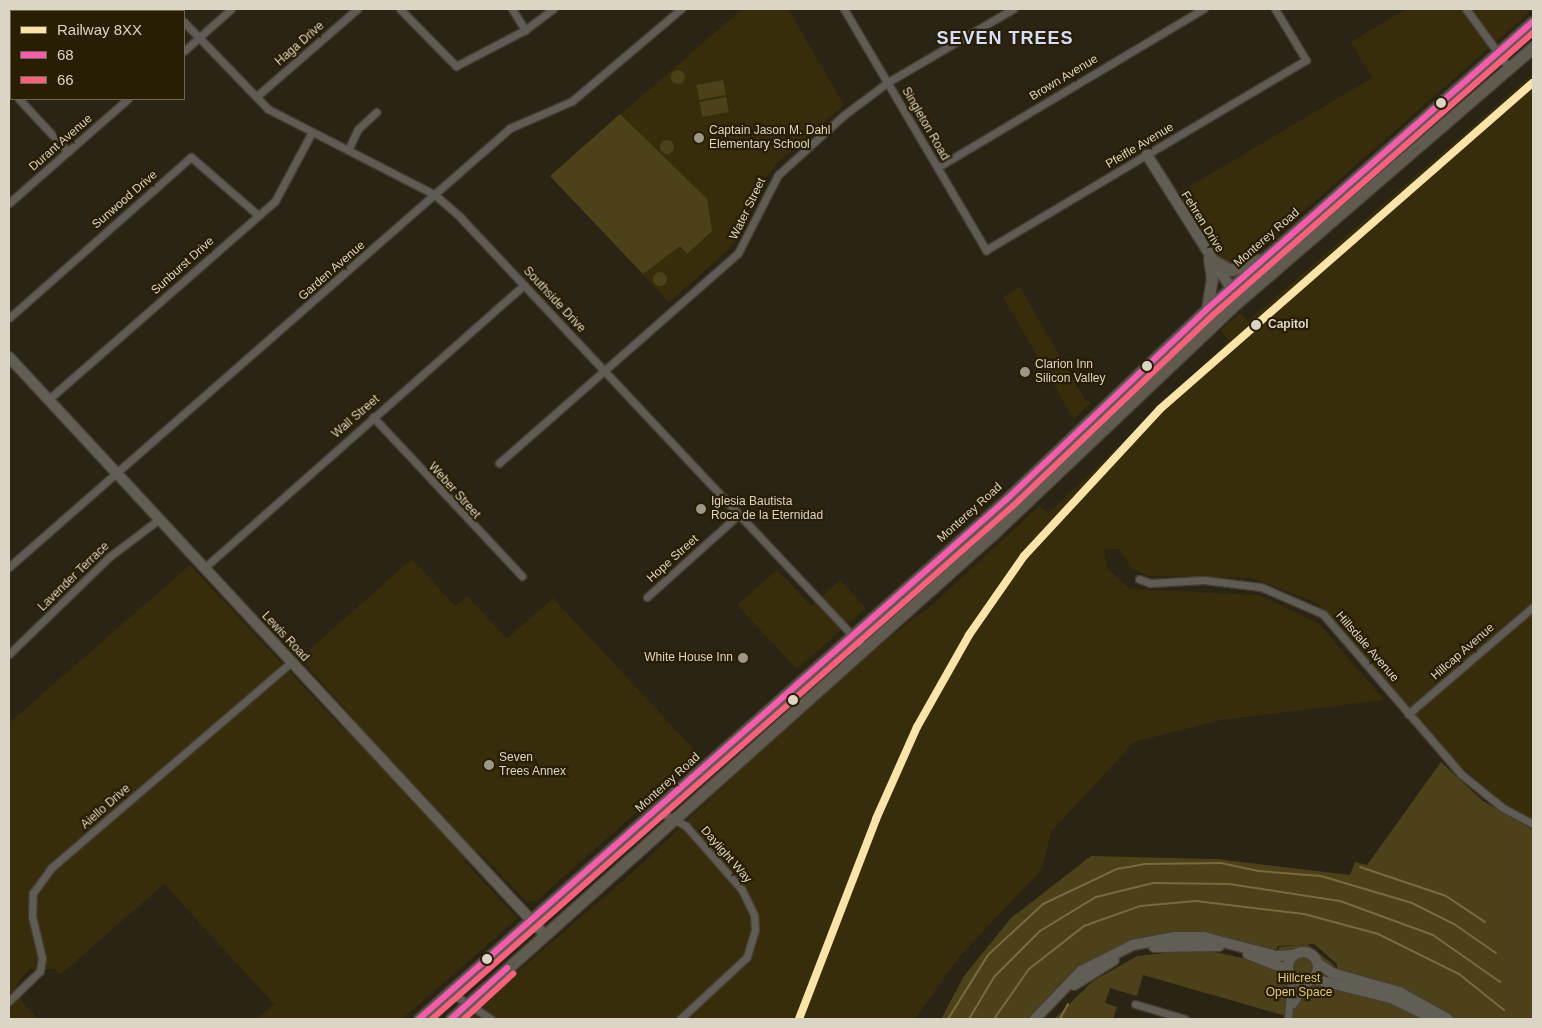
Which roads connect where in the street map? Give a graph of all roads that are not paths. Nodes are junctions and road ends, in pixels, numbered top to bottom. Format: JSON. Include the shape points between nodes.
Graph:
{"nodes":[{"id":1,"x":231,"y":9,"type":"edge"},
{"id":2,"x":357,"y":9,"type":"edge"},
{"id":3,"x":400,"y":9,"type":"edge"},
{"id":4,"x":512,"y":9,"type":"edge"},
{"id":5,"x":553,"y":9,"type":"edge"},
{"id":6,"x":681,"y":9,"type":"edge"},
{"id":7,"x":844,"y":9,"type":"edge"},
{"id":8,"x":1013,"y":9,"type":"edge"},
{"id":9,"x":1203,"y":9,"type":"edge"},
{"id":10,"x":1275,"y":9,"type":"edge"},
{"id":11,"x":1466,"y":9,"type":"edge"},
{"id":12,"x":1533,"y":22,"type":"edge"},
{"id":13,"x":185,"y":23,"type":"edge"},
{"id":14,"x":525,"y":30,"type":"junction"},
{"id":15,"x":200,"y":37,"type":"junction"},
{"id":16,"x":1533,"y":47,"type":"edge"},
{"id":17,"x":185,"y":50,"type":"edge"},
{"id":18,"x":1496,"y":54,"type":"junction"},
{"id":19,"x":1509,"y":68,"type":"junction"},
{"id":20,"x":888,"y":82,"type":"junction"},
{"id":21,"x":257,"y":96,"type":"junction"},
{"id":22,"x":20,"y":100,"type":"edge"},
{"id":23,"x":127,"y":100,"type":"edge"},
{"id":24,"x":376,"y":112,"type":"dead end"},
{"id":25,"x":311,"y":134,"type":"junction"},
{"id":26,"x":348,"y":150,"type":"junction"},
{"id":27,"x":68,"y":152,"type":"junction"},
{"id":28,"x":1146,"y":155,"type":"junction"},
{"id":29,"x":938,"y":167,"type":"junction"},
{"id":30,"x":435,"y":195,"type":"junction"},
{"id":31,"x":9,"y":203,"type":"edge"},
{"id":32,"x":258,"y":215,"type":"junction"},
{"id":33,"x":986,"y":250,"type":"joint"},
{"id":34,"x":1209,"y":258,"type":"junction"},
{"id":35,"x":1265,"y":258,"type":"junction"},
{"id":36,"x":524,"y":285,"type":"junction"},
{"id":37,"x":1230,"y":289,"type":"junction"},
{"id":38,"x":1239,"y":301,"type":"junction"},
{"id":39,"x":1208,"y":309,"type":"junction"},
{"id":40,"x":9,"y":318,"type":"edge"},
{"id":41,"x":9,"y":357,"type":"edge"},
{"id":42,"x":604,"y":370,"type":"junction"},
{"id":43,"x":48,"y":399,"type":"junction"},
{"id":44,"x":373,"y":417,"type":"junction"},
{"id":45,"x":499,"y":463,"type":"dead end"},
{"id":46,"x":115,"y":475,"type":"junction"},
{"id":47,"x":1029,"y":478,"type":"junction"},
{"id":48,"x":1040,"y":489,"type":"junction"},
{"id":49,"x":737,"y":516,"type":"junction"},
{"id":50,"x":158,"y":520,"type":"junction"},
{"id":51,"x":9,"y":567,"type":"edge"},
{"id":52,"x":204,"y":568,"type":"junction"},
{"id":53,"x":522,"y":576,"type":"dead end"},
{"id":54,"x":1140,"y":579,"type":"dead end"},
{"id":55,"x":647,"y":597,"type":"dead end"},
{"id":56,"x":1533,"y":607,"type":"edge"},
{"id":57,"x":853,"y":636,"type":"junction"},
{"id":58,"x":865,"y":649,"type":"junction"},
{"id":59,"x":9,"y":654,"type":"edge"},
{"id":60,"x":291,"y":662,"type":"junction"},
{"id":61,"x":1408,"y":714,"type":"junction"},
{"id":62,"x":658,"y":811,"type":"junction"},
{"id":63,"x":672,"y":819,"type":"junction"},
{"id":64,"x":1533,"y":824,"type":"edge"},
{"id":65,"x":532,"y":921,"type":"junction"},
{"id":66,"x":544,"y":933,"type":"junction"},
{"id":67,"x":1294,"y":955,"type":"junction"},
{"id":68,"x":1319,"y":964,"type":"junction"},
{"id":69,"x":1290,"y":974,"type":"junction"},
{"id":70,"x":1311,"y":980,"type":"junction"},
{"id":71,"x":450,"y":992,"type":"junction"},
{"id":72,"x":9,"y":1001,"type":"edge"},
{"id":73,"x":469,"y":1004,"type":"junction"},
{"id":74,"x":1135,"y":1004,"type":"dead end"},
{"id":75,"x":1292,"y":1004,"type":"junction"},
{"id":76,"x":1174,"y":1018,"type":"edge"},
{"id":77,"x":419,"y":1019,"type":"edge"},
{"id":78,"x":451,"y":1019,"type":"edge"},
{"id":79,"x":491,"y":1019,"type":"edge"},
{"id":80,"x":680,"y":1019,"type":"edge"},
{"id":81,"x":1035,"y":1019,"type":"edge"},
{"id":82,"x":1043,"y":1019,"type":"edge"},
{"id":83,"x":1185,"y":1019,"type":"edge"},
{"id":84,"x":1288,"y":1019,"type":"edge"},
{"id":85,"x":1434,"y":1019,"type":"edge"},
{"id":86,"x":1448,"y":1019,"type":"edge"}],
"edges":[{"from":1,"to":15,"type":"street"},
{"from":2,"to":21,"type":"street","name":"Haga Drive"},
{"from":3,"to":14,"type":"street","via":[[448,62],[456,66]]},
{"from":4,"to":14,"type":"street"},
{"from":5,"to":14,"type":"street"},
{"from":6,"to":30,"type":"street","name":"Garden Avenue","via":[[572,101],[510,128]]},
{"from":7,"to":20,"type":"street","name":"Singleton Road"},
{"from":8,"to":20,"type":"street","name":"Water Street"},
{"from":9,"to":29,"type":"street","name":"Brown Avenue"},
{"from":10,"to":28,"type":"street","name":"Pfeifle Avenue","via":[[1306,60]]},
{"from":11,"to":18,"type":"street"},
{"from":12,"to":18,"type":"main road","name":"Monterey Road"},
{"from":13,"to":15,"type":"street","name":"Southside Drive"},
{"from":15,"to":17,"type":"street"},
{"from":15,"to":21,"type":"street","name":"Southside Drive"},
{"from":16,"to":19,"type":"main road"},
{"from":18,"to":19,"type":"street"},
{"from":18,"to":35,"type":"main road","name":"Monterey Road"},
{"from":19,"to":38,"type":"main road"},
{"from":20,"to":29,"type":"street","name":"Singleton Road"},
{"from":20,"to":42,"type":"street","name":"Water Street","via":[[783,170],[767,190],[738,253]]},
{"from":21,"to":25,"type":"street","name":"Southside Drive","via":[[268,109]]},
{"from":22,"to":27,"type":"street"},
{"from":23,"to":27,"type":"street","name":"Durant Avenue"},
{"from":24,"to":26,"type":"street","via":[[358,129]]},
{"from":25,"to":26,"type":"street","name":"Southside Drive"},
{"from":25,"to":32,"type":"street","name":"Sunburst Drive","via":[[288,184]]},
{"from":26,"to":30,"type":"street","name":"Southside Drive"},
{"from":27,"to":31,"type":"street","name":"Durant Avenue"},
{"from":28,"to":33,"type":"street","name":"Pfeifle Avenue"},
{"from":28,"to":34,"type":"street","name":"Fehren Drive"},
{"from":29,"to":33,"type":"street","name":"Singleton Road"},
{"from":30,"to":36,"type":"street","name":"Southside Drive"},
{"from":30,"to":46,"type":"street","name":"Garden Avenue"},
{"from":32,"to":40,"type":"street","name":"Sunwood Drive","via":[[191,157]]},
{"from":32,"to":43,"type":"street","name":"Sunburst Drive"},
{"from":34,"to":35,"type":"main road","via":[[1231,270]]},
{"from":34,"to":37,"type":"street","name":"Fehren Drive"},
{"from":34,"to":39,"type":"main road","via":[[1212,279]]},
{"from":35,"to":37,"type":"main road","name":"Monterey Road"},
{"from":36,"to":42,"type":"street","name":"Southside Drive"},
{"from":36,"to":44,"type":"street","name":"Wall Street"},
{"from":37,"to":38,"type":"street","name":"Fehren Drive"},
{"from":37,"to":39,"type":"main road","name":"Monterey Road"},
{"from":38,"to":48,"type":"main road"},
{"from":39,"to":47,"type":"main road","name":"Monterey Road"},
{"from":41,"to":43,"type":"street","name":"Lewis Road"},
{"from":42,"to":45,"type":"street","name":"Water Street"},
{"from":42,"to":49,"type":"street","name":"Southside Drive"},
{"from":43,"to":46,"type":"street","name":"Lewis Road"},
{"from":44,"to":52,"type":"street","name":"Wall Street"},
{"from":44,"to":53,"type":"street","name":"Weber Street"},
{"from":46,"to":50,"type":"street","name":"Lewis Road"},
{"from":46,"to":51,"type":"street","name":"Garden Avenue"},
{"from":47,"to":48,"type":"main road"},
{"from":47,"to":57,"type":"main road","name":"Monterey Road"},
{"from":48,"to":58,"type":"main road"},
{"from":49,"to":55,"type":"street","name":"Hope Street"},
{"from":49,"to":57,"type":"street","name":"Southside Drive"},
{"from":50,"to":52,"type":"street","name":"Lewis Road"},
{"from":50,"to":59,"type":"street","name":"Lavender Terrace","via":[[109,557]]},
{"from":52,"to":60,"type":"street","name":"Lewis Road"},
{"from":54,"to":61,"type":"street","name":"Hillsdale Avenue","via":[[1150,583],[1204,580],[1262,587],[1294,598],[1323,614]]},
{"from":56,"to":61,"type":"street","name":"Hillcap Avenue"},
{"from":57,"to":58,"type":"street","name":"Southside Drive"},
{"from":57,"to":62,"type":"main road","name":"Monterey Road"},
{"from":58,"to":63,"type":"main road"},
{"from":60,"to":65,"type":"street","name":"Lewis Road"},
{"from":60,"to":72,"type":"street","name":"Aiello Drive","via":[[52,868],[33,893],[32,916],[42,958],[40,971]]},
{"from":61,"to":64,"type":"street","name":"Hillsdale Avenue","via":[[1461,774],[1503,808]]},
{"from":62,"to":63,"type":"street","name":"Daylight Way"},
{"from":62,"to":65,"type":"main road","name":"Monterey Road"},
{"from":63,"to":66,"type":"main road"},
{"from":63,"to":80,"type":"street","name":"Daylight Way","via":[[686,826],[742,890],[750,902],[755,930],[747,957],[738,968]]},
{"from":65,"to":66,"type":"street","name":"Lewis Road"},
{"from":65,"to":71,"type":"main road","name":"Monterey Road"},
{"from":66,"to":73,"type":"main road"},
{"from":67,"to":68,"type":"street","via":[[1309,953]]},
{"from":67,"to":69,"type":"street"},
{"from":67,"to":81,"type":"street","via":[[1276,956],[1204,937],[1174,937],[1133,945],[1080,971]]},
{"from":68,"to":70,"type":"street"},
{"from":68,"to":86,"type":"street","via":[[1332,974],[1398,992]]},
{"from":69,"to":70,"type":"street"},
{"from":69,"to":75,"type":"street"},
{"from":69,"to":82,"type":"street","via":[[1217,946],[1152,948],[1097,969],[1071,988]]},
{"from":70,"to":75,"type":"street"},
{"from":70,"to":85,"type":"street","via":[[1391,998]]},
{"from":71,"to":73,"type":"street"},
{"from":71,"to":77,"type":"main road","name":"Monterey Road"},
{"from":73,"to":78,"type":"main road"},
{"from":73,"to":79,"type":"street"},
{"from":74,"to":76,"type":"street"},
{"from":75,"to":84,"type":"street"},
{"from":76,"to":83,"type":"street"}]}
